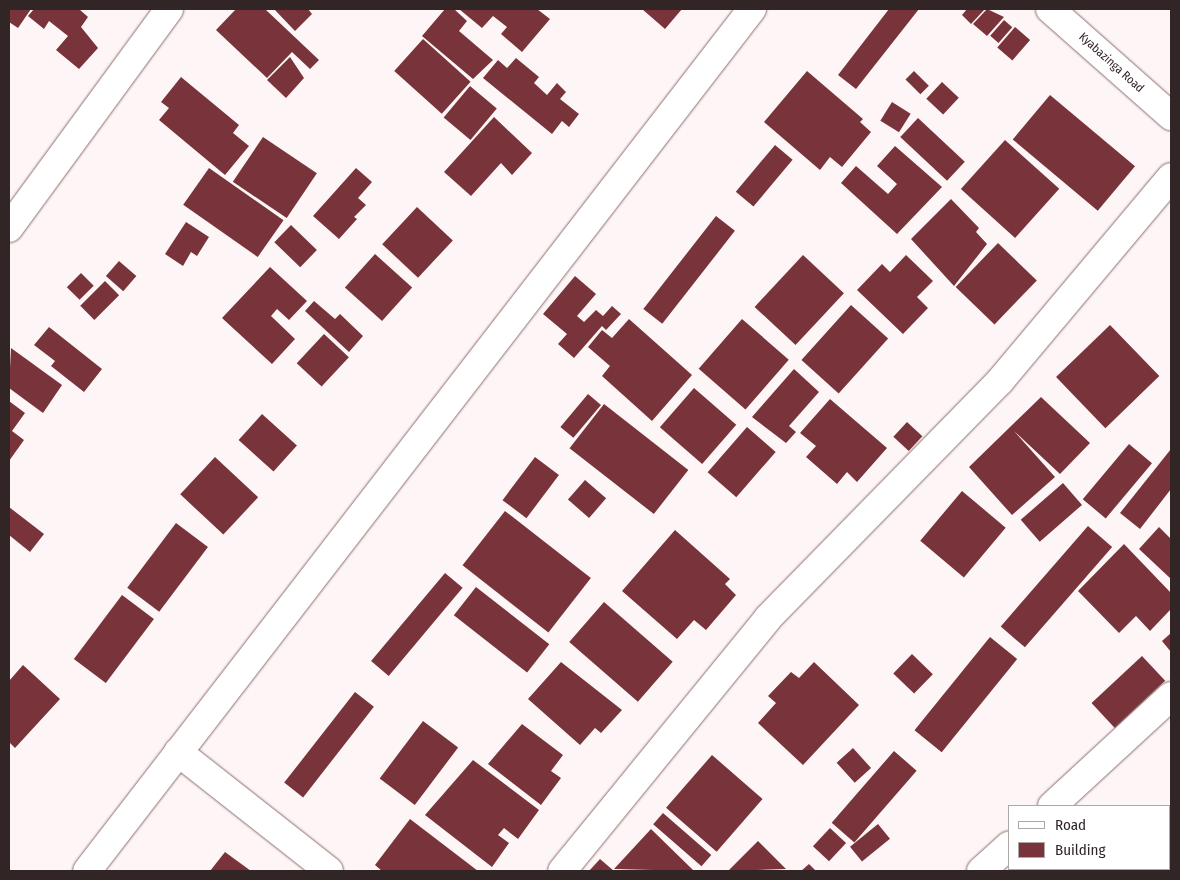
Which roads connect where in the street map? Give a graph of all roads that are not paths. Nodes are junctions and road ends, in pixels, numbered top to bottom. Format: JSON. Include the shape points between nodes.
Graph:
{"nodes":[{"id":1,"x":169,"y":9,"type":"edge"},
{"id":2,"x":752,"y":9,"type":"edge"},
{"id":3,"x":1050,"y":9,"type":"edge"},
{"id":4,"x":1171,"y":116,"type":"edge"},
{"id":5,"x":1171,"y":177,"type":"edge"},
{"id":6,"x":9,"y":228,"type":"edge"},
{"id":7,"x":1171,"y":696,"type":"edge"},
{"id":8,"x":178,"y":752,"type":"junction"},
{"id":9,"x":1053,"y":805,"type":"edge"},
{"id":10,"x":1008,"y":847,"type":"edge"},
{"id":11,"x":87,"y":871,"type":"edge"},
{"id":12,"x":329,"y":871,"type":"edge"},
{"id":13,"x":562,"y":871,"type":"edge"},
{"id":14,"x":981,"y":871,"type":"edge"}],
"edges":[{"from":1,"to":6,"type":"street"},
{"from":2,"to":8,"type":"street"},
{"from":3,"to":4,"type":"street","name":"Kyabazinga Road"},
{"from":5,"to":13,"type":"street","via":[[1000,381],[768,618]]},
{"from":7,"to":9,"type":"street"},
{"from":8,"to":11,"type":"street"},
{"from":8,"to":12,"type":"street"},
{"from":10,"to":14,"type":"street"}]}
